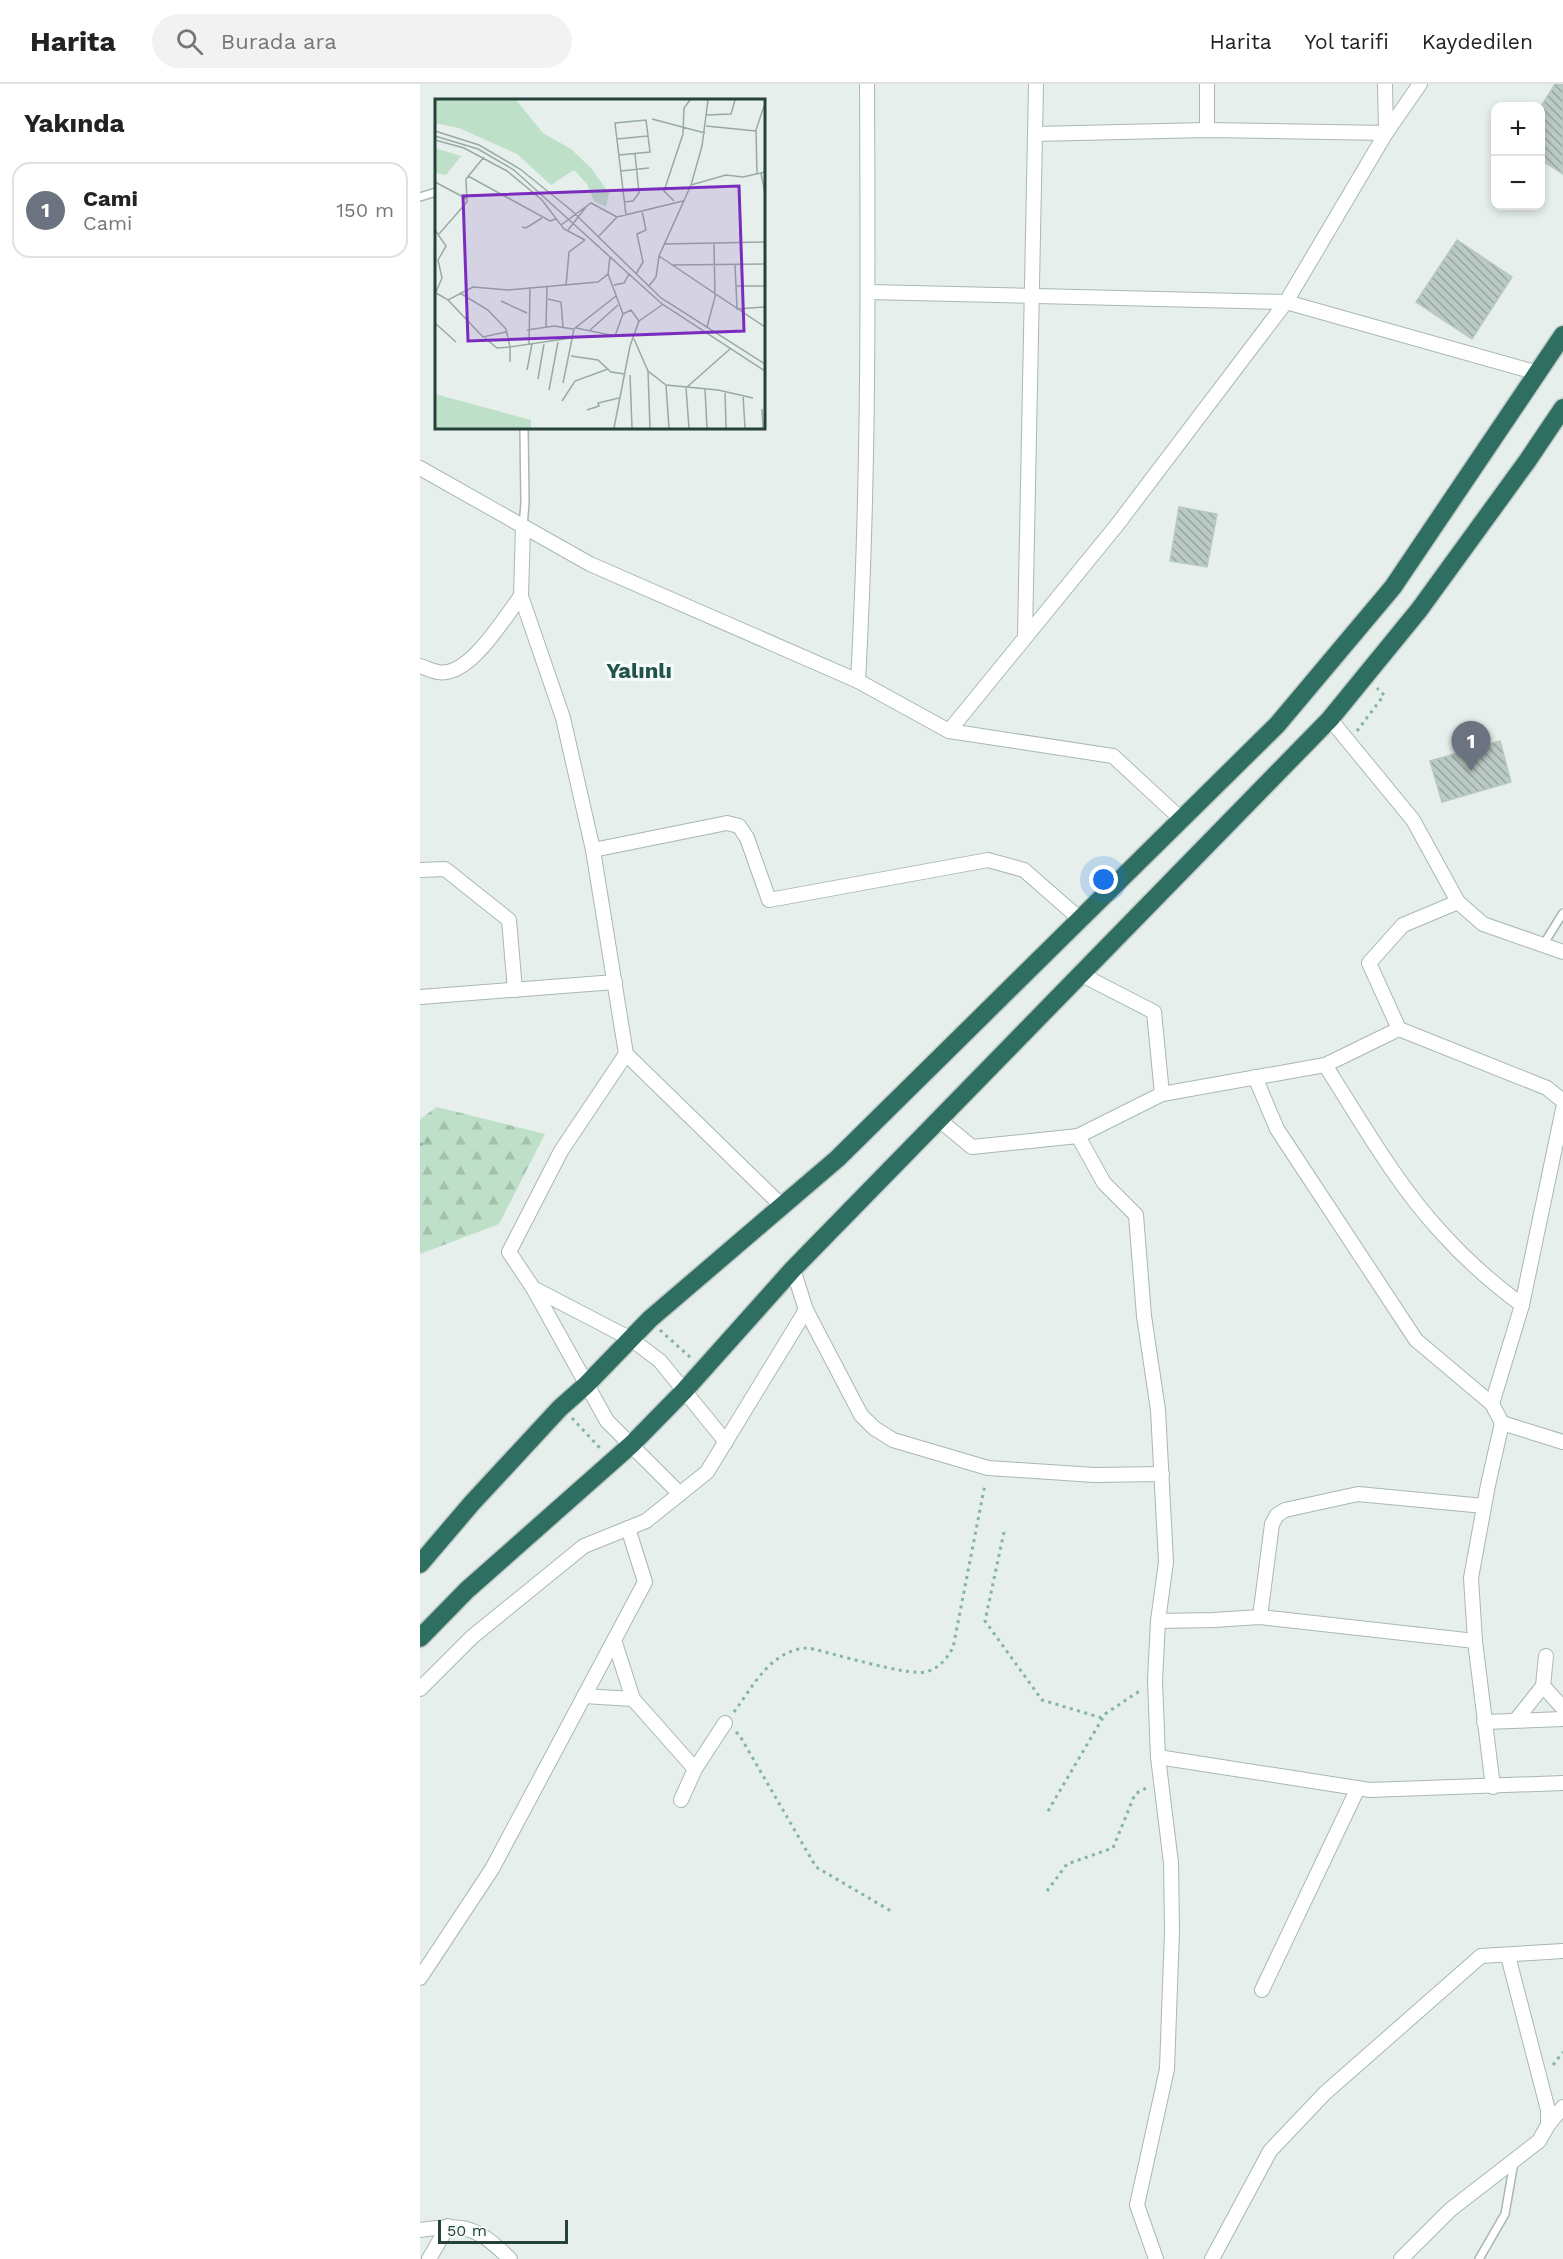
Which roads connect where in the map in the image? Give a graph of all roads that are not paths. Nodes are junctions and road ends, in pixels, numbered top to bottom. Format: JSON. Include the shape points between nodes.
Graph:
{"nodes":[{"id":1,"x":867,"y":84,"type":"edge"},
{"id":2,"x":1036,"y":84,"type":"edge"},
{"id":3,"x":1208,"y":84,"type":"edge"},
{"id":4,"x":1385,"y":84,"type":"edge"},
{"id":5,"x":1420,"y":84,"type":"edge"},
{"id":6,"x":1207,"y":130,"type":"junction"},
{"id":7,"x":1386,"y":133,"type":"junction"},
{"id":8,"x":1035,"y":134,"type":"junction"},
{"id":9,"x":435,"y":192,"type":"edge"},
{"id":10,"x":420,"y":197,"type":"edge"},
{"id":11,"x":868,"y":292,"type":"junction"},
{"id":12,"x":1033,"y":296,"type":"junction"},
{"id":13,"x":1286,"y":302,"type":"junction"},
{"id":14,"x":1563,"y":335,"type":"edge"},
{"id":15,"x":1538,"y":373,"type":"junction"},
{"id":16,"x":1563,"y":408,"type":"edge"},
{"id":17,"x":524,"y":429,"type":"edge"},
{"id":18,"x":420,"y":468,"type":"edge"},
{"id":19,"x":523,"y":527,"type":"junction"},
{"id":20,"x":520,"y":596,"type":"junction"},
{"id":21,"x":1025,"y":636,"type":"junction"},
{"id":22,"x":420,"y":666,"type":"edge"},
{"id":23,"x":858,"y":681,"type":"junction"},
{"id":24,"x":1330,"y":719,"type":"junction"},
{"id":25,"x":949,"y":731,"type":"junction"},
{"id":26,"x":1181,"y":819,"type":"junction"},
{"id":27,"x":593,"y":850,"type":"junction"},
{"id":28,"x":420,"y":870,"type":"edge"},
{"id":29,"x":1458,"y":902,"type":"junction"},
{"id":30,"x":1563,"y":913,"type":"edge"},
{"id":31,"x":1080,"y":919,"type":"junction"},
{"id":32,"x":1543,"y":945,"type":"junction"},
{"id":33,"x":1563,"y":952,"type":"edge"},
{"id":34,"x":1082,"y":975,"type":"junction"},
{"id":35,"x":615,"y":982,"type":"junction"},
{"id":36,"x":515,"y":990,"type":"junction"},
{"id":37,"x":420,"y":997,"type":"edge"},
{"id":38,"x":1399,"y":1029,"type":"junction"},
{"id":39,"x":626,"y":1054,"type":"junction"},
{"id":40,"x":1325,"y":1065,"type":"junction"},
{"id":41,"x":1255,"y":1077,"type":"junction"},
{"id":42,"x":1162,"y":1094,"type":"junction"},
{"id":43,"x":1563,"y":1101,"type":"edge"},
{"id":44,"x":1563,"y":1109,"type":"edge"},
{"id":45,"x":938,"y":1119,"type":"junction"},
{"id":46,"x":1078,"y":1136,"type":"junction"},
{"id":47,"x":783,"y":1207,"type":"junction"},
{"id":48,"x":793,"y":1269,"type":"junction"},
{"id":49,"x":533,"y":1288,"type":"junction"},
{"id":50,"x":1522,"y":1305,"type":"junction"},
{"id":51,"x":806,"y":1310,"type":"junction"},
{"id":52,"x":631,"y":1339,"type":"junction"},
{"id":53,"x":586,"y":1385,"type":"junction"},
{"id":54,"x":684,"y":1391,"type":"junction"},
{"id":55,"x":1492,"y":1404,"type":"junction"},
{"id":56,"x":1502,"y":1423,"type":"junction"},
{"id":57,"x":726,"y":1442,"type":"junction"},
{"id":58,"x":1563,"y":1442,"type":"edge"},
{"id":59,"x":632,"y":1444,"type":"junction"},
{"id":60,"x":1162,"y":1474,"type":"junction"},
{"id":61,"x":680,"y":1494,"type":"junction"},
{"id":62,"x":1484,"y":1506,"type":"junction"},
{"id":63,"x":628,"y":1528,"type":"junction"},
{"id":64,"x":420,"y":1564,"type":"edge"},
{"id":65,"x":1260,"y":1617,"type":"junction"},
{"id":66,"x":1158,"y":1621,"type":"junction"},
{"id":67,"x":420,"y":1638,"type":"edge"},
{"id":68,"x":614,"y":1640,"type":"junction"},
{"id":69,"x":1474,"y":1641,"type":"junction"},
{"id":70,"x":1546,"y":1656,"type":"dead end"},
{"id":71,"x":1543,"y":1686,"type":"junction"},
{"id":72,"x":420,"y":1689,"type":"edge"},
{"id":73,"x":584,"y":1696,"type":"junction"},
{"id":74,"x":633,"y":1698,"type":"junction"},
{"id":75,"x":1563,"y":1708,"type":"edge"},
{"id":76,"x":1563,"y":1719,"type":"edge"},
{"id":77,"x":1516,"y":1720,"type":"junction"},
{"id":78,"x":1484,"y":1722,"type":"junction"},
{"id":79,"x":725,"y":1723,"type":"road end"},
{"id":80,"x":1158,"y":1757,"type":"junction"},
{"id":81,"x":695,"y":1769,"type":"junction"},
{"id":82,"x":1563,"y":1783,"type":"edge"},
{"id":83,"x":1492,"y":1787,"type":"junction"},
{"id":84,"x":1358,"y":1788,"type":"junction"},
{"id":85,"x":681,"y":1800,"type":"dead end"},
{"id":86,"x":1563,"y":1951,"type":"edge"},
{"id":87,"x":1508,"y":1956,"type":"junction"},
{"id":88,"x":420,"y":1978,"type":"edge"},
{"id":89,"x":1262,"y":1990,"type":"dead end"},
{"id":90,"x":1563,"y":2107,"type":"edge"},
{"id":91,"x":1548,"y":2125,"type":"junction"},
{"id":92,"x":1515,"y":2161,"type":"junction"},
{"id":93,"x":448,"y":2226,"type":"junction"},
{"id":94,"x":420,"y":2230,"type":"edge"},
{"id":95,"x":429,"y":2259,"type":"edge"},
{"id":96,"x":510,"y":2259,"type":"edge"},
{"id":97,"x":1156,"y":2259,"type":"edge"},
{"id":98,"x":1212,"y":2259,"type":"edge"},
{"id":99,"x":1401,"y":2259,"type":"edge"},
{"id":100,"x":1479,"y":2259,"type":"edge"}],
"edges":[{"from":1,"to":11,"type":"street"},
{"from":2,"to":8,"type":"street"},
{"from":3,"to":6,"type":"street"},
{"from":4,"to":7,"type":"street"},
{"from":5,"to":7,"type":"street"},
{"from":6,"to":7,"type":"street"},
{"from":6,"to":8,"type":"street"},
{"from":7,"to":13,"type":"street"},
{"from":8,"to":12,"type":"street"},
{"from":9,"to":10,"type":"lane"},
{"from":11,"to":12,"type":"street"},
{"from":11,"to":23,"type":"street"},
{"from":12,"to":13,"type":"street"},
{"from":12,"to":21,"type":"street"},
{"from":13,"to":15,"type":"street"},
{"from":13,"to":21,"type":"street","via":[[1117,525]]},
{"from":14,"to":15,"type":"highway"},
{"from":15,"to":26,"type":"highway","via":[[1393,587],[1277,725]]},
{"from":16,"to":24,"type":"highway","via":[[1419,610]]},
{"from":17,"to":19,"type":"lane"},
{"from":18,"to":19,"type":"street"},
{"from":19,"to":20,"type":"street"},
{"from":19,"to":23,"type":"street","via":[[590,564]]},
{"from":20,"to":22,"type":"street","via":[[471,660],[456,670],[439,673]]},
{"from":20,"to":27,"type":"street","via":[[563,718]]},
{"from":21,"to":25,"type":"street"},
{"from":23,"to":25,"type":"street"},
{"from":24,"to":29,"type":"street","via":[[1413,820]]},
{"from":24,"to":34,"type":"highway"},
{"from":25,"to":26,"type":"street","via":[[1113,756]]},
{"from":26,"to":31,"type":"highway"},
{"from":27,"to":31,"type":"street","via":[[727,823],[739,826],[747,838],[769,900],[988,860],[1024,870]]},
{"from":27,"to":35,"type":"street"},
{"from":28,"to":36,"type":"street","via":[[445,869],[510,920]]},
{"from":29,"to":32,"type":"street","via":[[1483,924]]},
{"from":29,"to":38,"type":"street","via":[[1403,925],[1369,963]]},
{"from":30,"to":32,"type":"lane"},
{"from":31,"to":47,"type":"highway","via":[[837,1159]]},
{"from":32,"to":33,"type":"street"},
{"from":34,"to":42,"type":"street","via":[[1154,1012]]},
{"from":34,"to":45,"type":"highway"},
{"from":35,"to":36,"type":"street"},
{"from":35,"to":39,"type":"street"},
{"from":36,"to":37,"type":"street"},
{"from":38,"to":40,"type":"street"},
{"from":38,"to":43,"type":"street","via":[[1547,1088]]},
{"from":39,"to":47,"type":"street"},
{"from":39,"to":49,"type":"street","via":[[561,1151],[509,1252]]},
{"from":40,"to":41,"type":"street"},
{"from":40,"to":50,"type":"street","via":[[1394,1172],[1433,1223],[1464,1257]]},
{"from":41,"to":42,"type":"street"},
{"from":41,"to":55,"type":"street","via":[[1276,1129],[1416,1340]]},
{"from":42,"to":46,"type":"street"},
{"from":44,"to":50,"type":"street"},
{"from":45,"to":46,"type":"street","via":[[972,1147]]},
{"from":45,"to":48,"type":"highway"},
{"from":46,"to":60,"type":"street","via":[[1104,1183],[1136,1215]]},
{"from":47,"to":52,"type":"highway"},
{"from":48,"to":51,"type":"street"},
{"from":48,"to":54,"type":"highway"},
{"from":49,"to":52,"type":"street"},
{"from":49,"to":53,"type":"street"},
{"from":50,"to":55,"type":"street"},
{"from":51,"to":57,"type":"street"},
{"from":51,"to":60,"type":"street","via":[[861,1415],[893,1440],[988,1468],[1094,1475]]},
{"from":52,"to":53,"type":"highway"},
{"from":52,"to":54,"type":"street","via":[[660,1361]]},
{"from":53,"to":59,"type":"street","via":[[607,1421]]},
{"from":53,"to":64,"type":"highway","via":[[560,1408]]},
{"from":54,"to":57,"type":"street"},
{"from":54,"to":59,"type":"highway"},
{"from":55,"to":56,"type":"street"},
{"from":56,"to":58,"type":"street"},
{"from":56,"to":62,"type":"street"},
{"from":57,"to":61,"type":"street","via":[[707,1472]]},
{"from":59,"to":61,"type":"street"},
{"from":59,"to":67,"type":"highway","via":[[467,1590]]},
{"from":60,"to":66,"type":"street","via":[[1166,1562]]},
{"from":61,"to":63,"type":"street","via":[[645,1521]]},
{"from":62,"to":65,"type":"street","via":[[1358,1494],[1281,1512],[1272,1524]]},
{"from":62,"to":69,"type":"street","via":[[1471,1578]]},
{"from":63,"to":68,"type":"street","via":[[645,1582]]},
{"from":63,"to":72,"type":"street","via":[[584,1546],[472,1637]]},
{"from":65,"to":66,"type":"street"},
{"from":65,"to":69,"type":"street"},
{"from":66,"to":80,"type":"street"},
{"from":68,"to":73,"type":"street"},
{"from":68,"to":74,"type":"street"},
{"from":69,"to":78,"type":"street"},
{"from":70,"to":71,"type":"street"},
{"from":71,"to":75,"type":"street"},
{"from":71,"to":77,"type":"street"},
{"from":73,"to":74,"type":"street"},
{"from":73,"to":88,"type":"street","via":[[492,1869]]},
{"from":74,"to":81,"type":"street"},
{"from":76,"to":77,"type":"street"},
{"from":77,"to":78,"type":"street"},
{"from":78,"to":83,"type":"street"},
{"from":79,"to":81,"type":"street"},
{"from":80,"to":84,"type":"street"},
{"from":80,"to":97,"type":"street","via":[[1171,1863],[1167,2069],[1137,2205]]},
{"from":81,"to":85,"type":"street"},
{"from":82,"to":83,"type":"street"},
{"from":83,"to":84,"type":"street"},
{"from":84,"to":89,"type":"street"},
{"from":86,"to":87,"type":"street"},
{"from":87,"to":91,"type":"street","via":[[1548,2110]]},
{"from":87,"to":98,"type":"street","via":[[1481,1956],[1324,2093],[1270,2151]]},
{"from":90,"to":91,"type":"street"},
{"from":91,"to":92,"type":"street","via":[[1539,2142]]},
{"from":92,"to":99,"type":"street","via":[[1450,2210]]},
{"from":92,"to":100,"type":"lane","via":[[1505,2214]]},
{"from":93,"to":94,"type":"street"},
{"from":93,"to":95,"type":"street"},
{"from":93,"to":96,"type":"street","via":[[470,2228]]}]}
